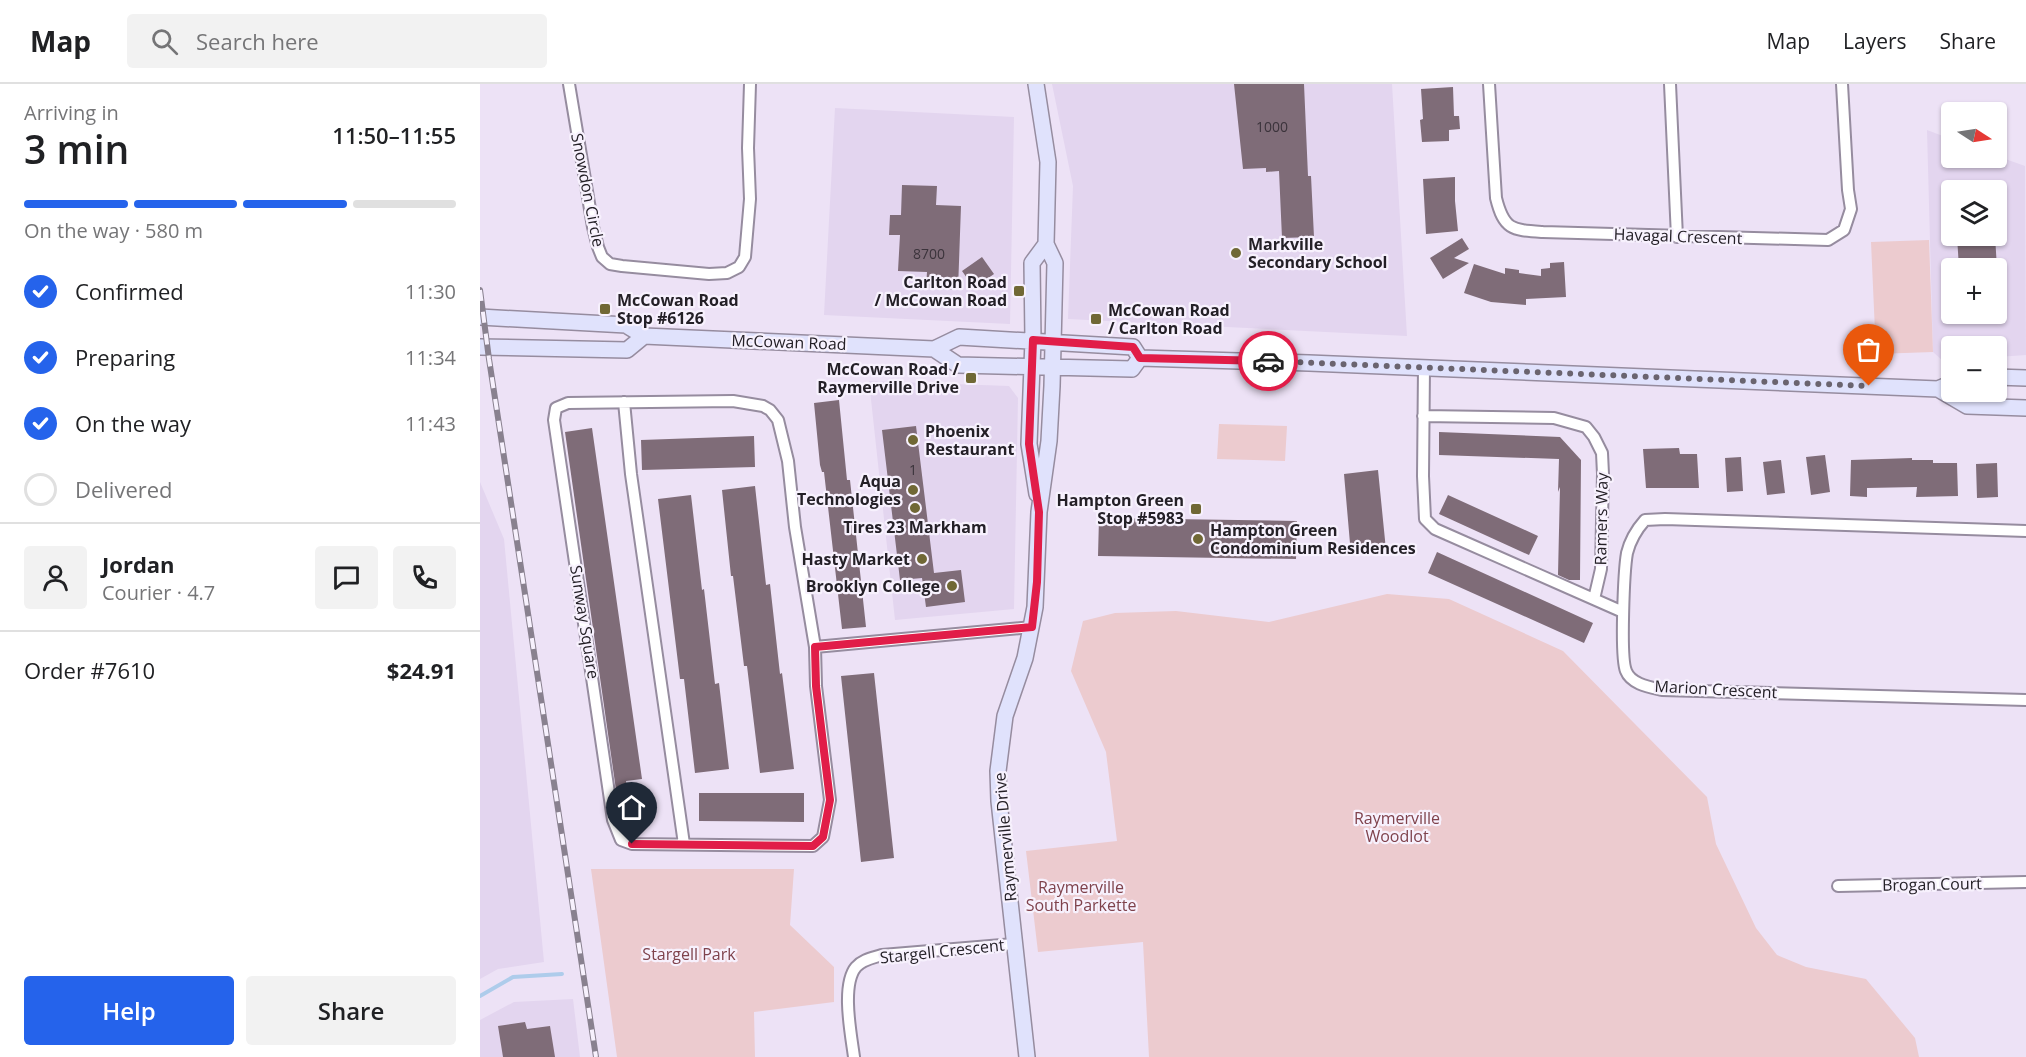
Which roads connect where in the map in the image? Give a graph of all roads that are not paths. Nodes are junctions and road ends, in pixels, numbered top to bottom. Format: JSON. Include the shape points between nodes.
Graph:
{"nodes":[{"id":1,"x":569,"y":84,"type":"edge"},
{"id":2,"x":750,"y":84,"type":"edge"},
{"id":3,"x":1036,"y":84,"type":"edge"},
{"id":4,"x":1488,"y":84,"type":"edge"},
{"id":5,"x":1670,"y":84,"type":"edge"},
{"id":6,"x":1842,"y":84,"type":"edge"},
{"id":7,"x":1677,"y":237,"type":"junction"},
{"id":8,"x":1046,"y":243,"type":"junction"},
{"id":9,"x":480,"y":317,"type":"edge"},
{"id":10,"x":644,"y":336,"type":"junction"},
{"id":11,"x":1033,"y":340,"type":"junction"},
{"id":12,"x":1054,"y":343,"type":"junction"},
{"id":13,"x":480,"y":347,"type":"edge"},
{"id":14,"x":934,"y":349,"type":"junction"},
{"id":15,"x":1140,"y":358,"type":"junction"},
{"id":16,"x":1424,"y":367,"type":"junction"},
{"id":17,"x":1032,"y":368,"type":"junction"},
{"id":18,"x":1053,"y":368,"type":"junction"},
{"id":19,"x":2007,"y":377,"type":"edge"},
{"id":20,"x":2026,"y":378,"type":"edge"},
{"id":21,"x":1941,"y":386,"type":"edge"},
{"id":22,"x":624,"y":402,"type":"junction"},
{"id":23,"x":1963,"y":402,"type":"edge"},
{"id":24,"x":2026,"y":408,"type":"edge"},
{"id":25,"x":1423,"y":416,"type":"junction"},
{"id":26,"x":1039,"y":512,"type":"junction"},
{"id":27,"x":2026,"y":531,"type":"edge"},
{"id":28,"x":1594,"y":599,"type":"junction"},
{"id":29,"x":1623,"y":612,"type":"junction"},
{"id":30,"x":1032,"y":627,"type":"junction"},
{"id":31,"x":815,"y":647,"type":"junction"},
{"id":32,"x":2026,"y":700,"type":"edge"},
{"id":33,"x":684,"y":844,"type":"junction"},
{"id":34,"x":2026,"y":882,"type":"edge"},
{"id":35,"x":1838,"y":886,"type":"dead end"},
{"id":36,"x":1014,"y":944,"type":"junction"},
{"id":37,"x":854,"y":1057,"type":"edge"},
{"id":38,"x":1027,"y":1057,"type":"edge"}],
"edges":[{"from":1,"to":2,"type":"street","name":"Snowdon Circle","via":[[593,227],[602,258],[622,266],[709,274],[727,273],[739,267],[745,257],[750,200]]},
{"from":3,"to":8,"type":"main road","via":[[1048,162]]},
{"from":4,"to":7,"type":"street","name":"Havagal Crescent","via":[[1496,198],[1506,225],[1519,230]]},
{"from":5,"to":7,"type":"street"},
{"from":6,"to":7,"type":"street","name":"Havagal Crescent","via":[[1851,209],[1844,230],[1828,240]]},
{"from":8,"to":11,"type":"main road","name":"Raymerville Drive","via":[[1032,263]]},
{"from":8,"to":12,"type":"main road","name":"Raymerville Drive","via":[[1055,263]]},
{"from":9,"to":10,"type":"main road","name":"McCowan Road","via":[[626,325]]},
{"from":10,"to":13,"type":"main road","via":[[627,350]]},
{"from":10,"to":14,"type":"main road","name":"McCowan Road"},
{"from":11,"to":12,"type":"main road","name":"McCowan Road"},
{"from":11,"to":14,"type":"main road","name":"McCowan Road","via":[[959,337]]},
{"from":11,"to":17,"type":"main road","name":"Raymerville Drive"},
{"from":12,"to":15,"type":"main road","name":"McCowan Road","via":[[1133,347]]},
{"from":12,"to":18,"type":"main road","name":"Raymerville Drive"},
{"from":14,"to":17,"type":"main road","name":"McCowan Road","via":[[958,365]]},
{"from":15,"to":16,"type":"main road","name":"McCowan Road"},
{"from":15,"to":18,"type":"main road","name":"McCowan Road","via":[[1132,369]]},
{"from":16,"to":21,"type":"main road","name":"McCowan Road"},
{"from":16,"to":25,"type":"street"},
{"from":17,"to":18,"type":"main road","name":"McCowan Road"},
{"from":17,"to":26,"type":"main road","name":"Raymerville Drive","via":[[1029,444]]},
{"from":18,"to":26,"type":"main road","name":"Raymerville Drive","via":[[1049,441]]},
{"from":19,"to":20,"type":"main road"},
{"from":22,"to":31,"type":"street","name":"Sunway Square","via":[[733,402],[763,406],[778,420],[788,461]]},
{"from":22,"to":33,"type":"street"},
{"from":22,"to":33,"type":"street","name":"Sunway Square","via":[[568,403],[556,408],[555,432],[613,820],[621,840],[632,844]]},
{"from":23,"to":24,"type":"main road","name":"McCowan Road","via":[[1967,406]]},
{"from":25,"to":28,"type":"street","via":[[1425,519],[1435,529]]},
{"from":25,"to":28,"type":"street","name":"Ramers Way","via":[[1554,418],[1586,427],[1602,453],[1603,474],[1601,568]]},
{"from":26,"to":30,"type":"main road","name":"Raymerville Drive"},
{"from":27,"to":29,"type":"street","name":"Marion Crescent","via":[[1645,520],[1627,552]]},
{"from":28,"to":29,"type":"street"},
{"from":29,"to":32,"type":"street","name":"Marion Crescent","via":[[1626,671],[1635,681],[1662,690]]},
{"from":30,"to":31,"type":"street"},
{"from":30,"to":36,"type":"main road","name":"Raymerville Drive","via":[[1005,716],[998,771]]},
{"from":31,"to":33,"type":"street","name":"Sunway Square","via":[[830,800],[823,837],[806,847]]},
{"from":34,"to":35,"type":"street","name":"Brogan Court"},
{"from":36,"to":37,"type":"street","name":"Stargell Crescent","via":[[882,955],[855,967],[848,1000]]},
{"from":36,"to":38,"type":"main road","name":"Raymerville Drive"}]}
